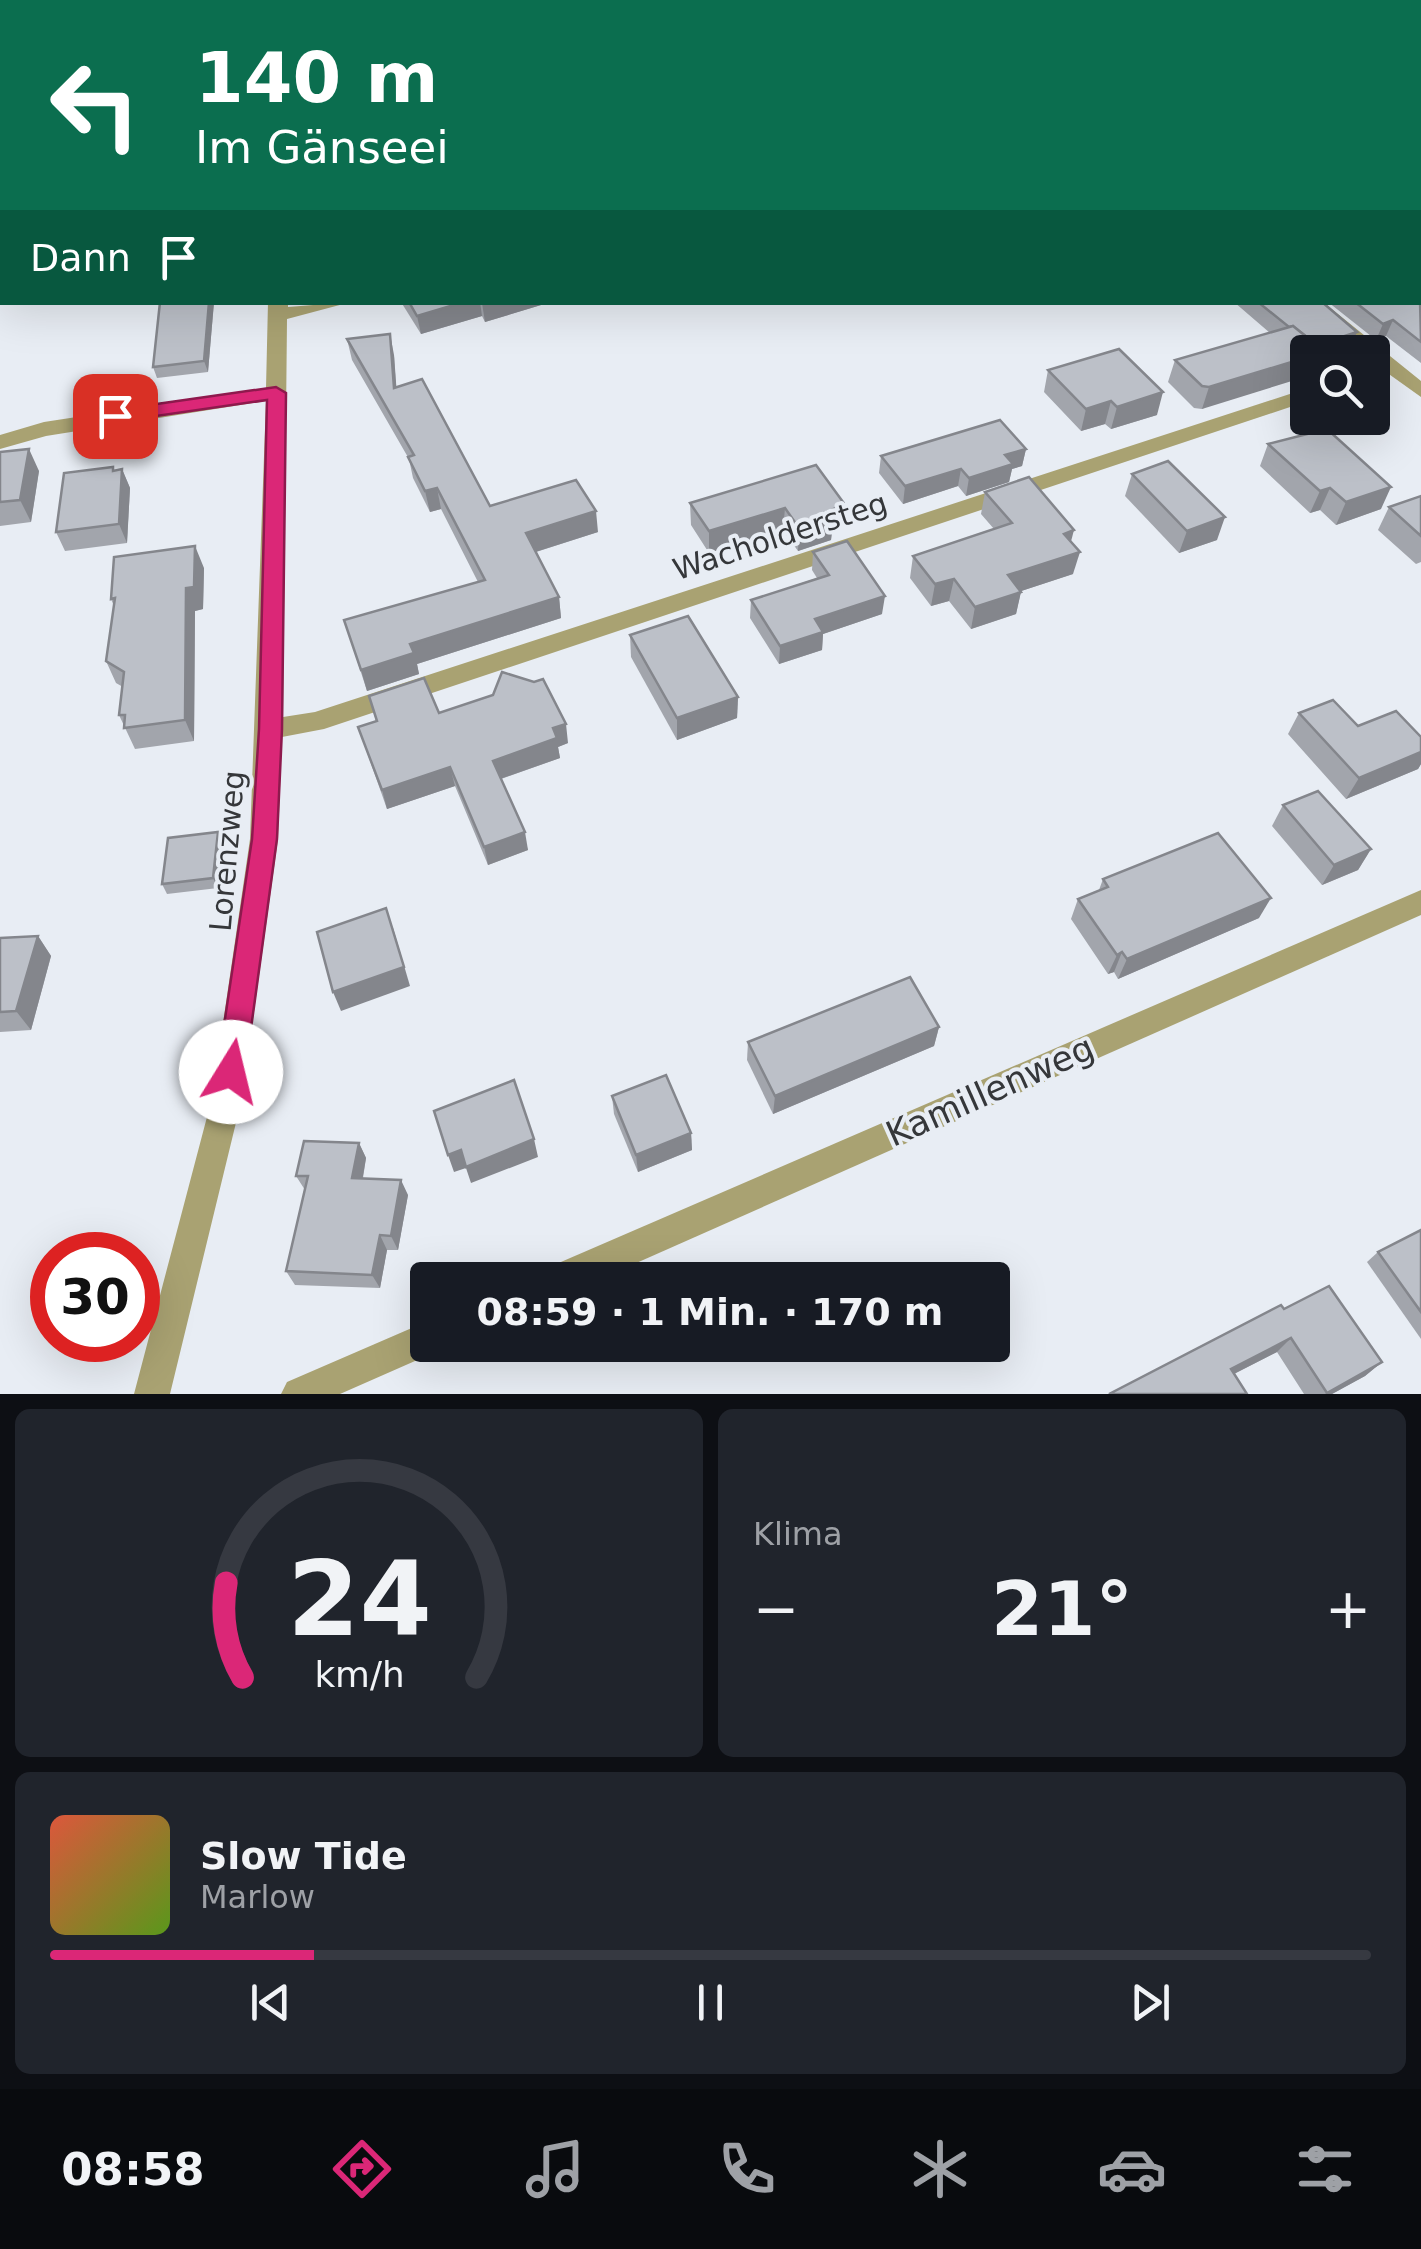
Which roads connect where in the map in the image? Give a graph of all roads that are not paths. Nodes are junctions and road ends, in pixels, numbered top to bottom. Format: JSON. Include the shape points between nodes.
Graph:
{"nodes":[{"id":1,"x":315,"y":305,"type":"edge"},
{"id":2,"x":1313,"y":305,"type":"edge"},
{"id":3,"x":278,"y":309,"type":"edge"},
{"id":4,"x":1345,"y":335,"type":"edge"},
{"id":5,"x":1390,"y":374,"type":"edge"},
{"id":6,"x":1421,"y":391,"type":"edge"},
{"id":7,"x":276,"y":393,"type":"junction"},
{"id":8,"x":1290,"y":400,"type":"edge"},
{"id":9,"x":0,"y":442,"type":"edge"},
{"id":10,"x":270,"y":729,"type":"junction"},
{"id":11,"x":1421,"y":902,"type":"edge"},
{"id":12,"x":600,"y":1262,"type":"edge"},
{"id":13,"x":410,"y":1346,"type":"edge"},
{"id":14,"x":152,"y":1394,"type":"edge"},
{"id":15,"x":299,"y":1394,"type":"edge"}],
"edges":[{"from":1,"to":3,"type":"street"},
{"from":2,"to":4,"type":"street"},
{"from":3,"to":7,"type":"street","name":"Lorenzweg"},
{"from":5,"to":6,"type":"street"},
{"from":7,"to":9,"type":"street","via":[[44,428]]},
{"from":7,"to":10,"type":"street","name":"Lorenzweg"},
{"from":8,"to":10,"type":"street","name":"Wacholdersteg","via":[[315,722]]},
{"from":10,"to":14,"type":"street","name":"Lorenzweg","via":[[254,926],[226,1098]]},
{"from":11,"to":12,"type":"street","name":"Kamillenweg"},
{"from":13,"to":15,"type":"street"}]}
